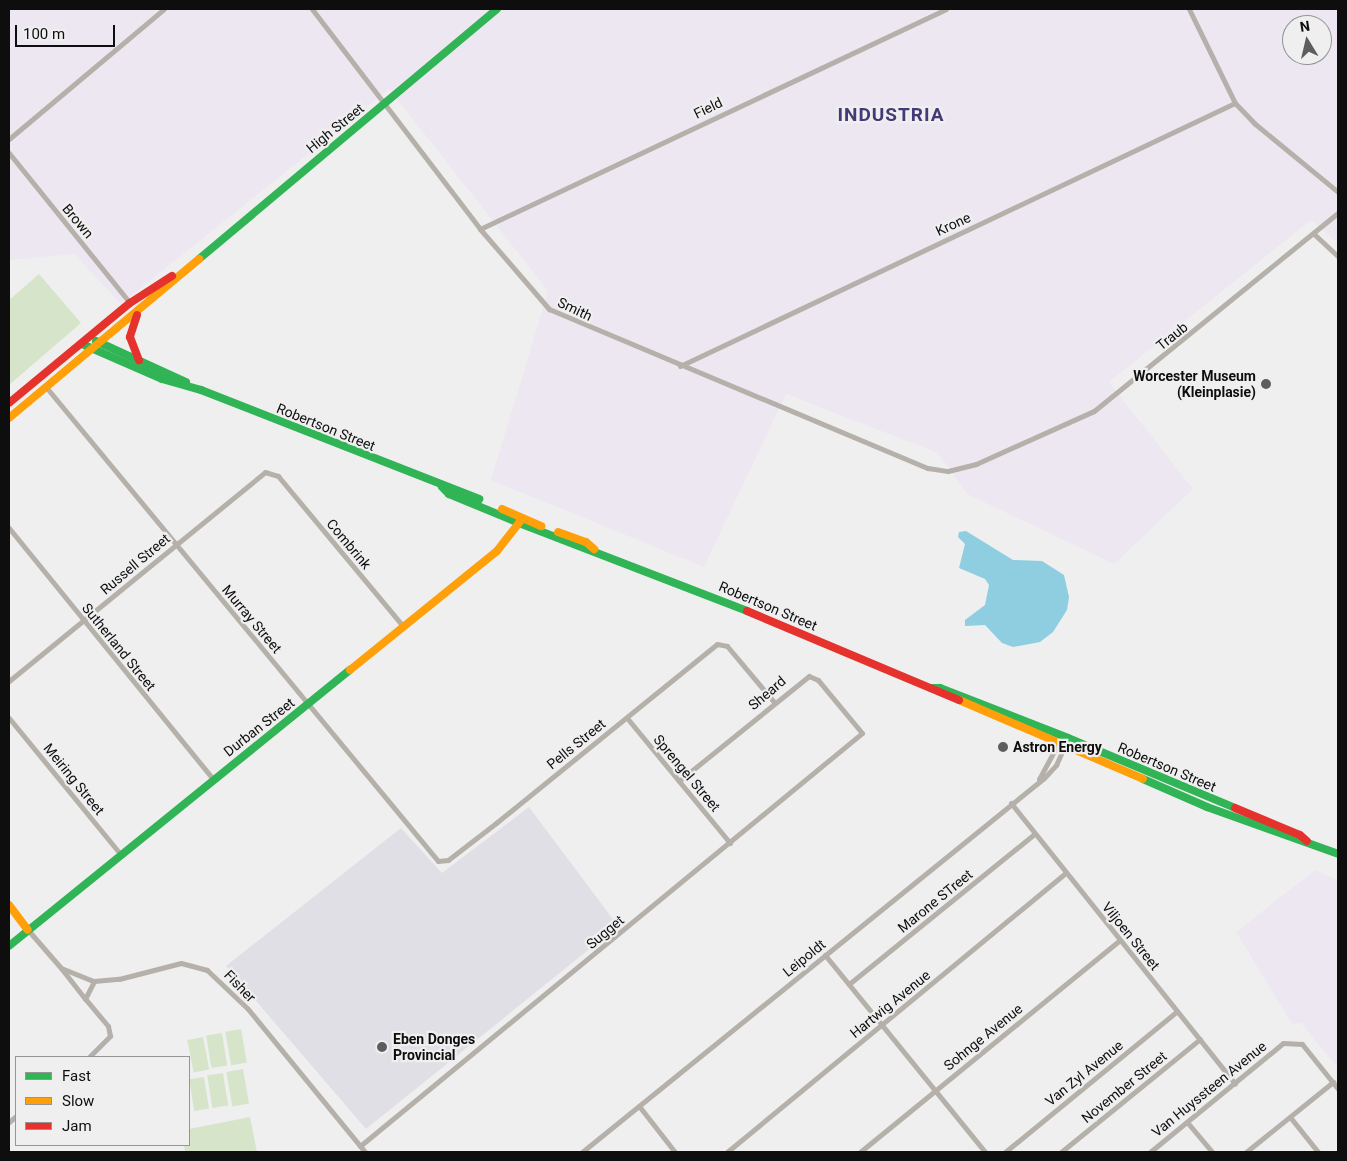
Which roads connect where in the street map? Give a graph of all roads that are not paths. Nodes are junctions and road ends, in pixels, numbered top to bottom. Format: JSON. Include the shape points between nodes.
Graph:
{"nodes":[{"id":1,"x":164,"y":9,"type":"edge"},
{"id":2,"x":312,"y":9,"type":"edge"},
{"id":3,"x":498,"y":9,"type":"edge"},
{"id":4,"x":946,"y":9,"type":"edge"},
{"id":5,"x":1188,"y":9,"type":"edge"},
{"id":6,"x":1235,"y":103,"type":"junction"},
{"id":7,"x":385,"y":104,"type":"junction"},
{"id":8,"x":9,"y":139,"type":"edge"},
{"id":9,"x":9,"y":153,"type":"edge"},
{"id":10,"x":1338,"y":192,"type":"edge"},
{"id":11,"x":1338,"y":213,"type":"edge"},
{"id":12,"x":480,"y":229,"type":"junction"},
{"id":13,"x":1314,"y":234,"type":"junction"},
{"id":14,"x":1338,"y":256,"type":"edge"},
{"id":15,"x":188,"y":266,"type":"junction"},
{"id":16,"x":130,"y":303,"type":"junction"},
{"id":17,"x":140,"y":310,"type":"junction"},
{"id":18,"x":89,"y":338,"type":"junction"},
{"id":19,"x":82,"y":344,"type":"junction"},
{"id":20,"x":97,"y":346,"type":"junction"},
{"id":21,"x":140,"y":360,"type":"junction"},
{"id":22,"x":680,"y":366,"type":"junction"},
{"id":23,"x":46,"y":387,"type":"junction"},
{"id":24,"x":201,"y":390,"type":"junction"},
{"id":25,"x":9,"y":403,"type":"edge"},
{"id":26,"x":9,"y":418,"type":"edge"},
{"id":27,"x":948,"y":471,"type":"joint"},
{"id":28,"x":278,"y":476,"type":"joint"},
{"id":29,"x":521,"y":520,"type":"junction"},
{"id":30,"x":9,"y":528,"type":"edge"},
{"id":31,"x":176,"y":545,"type":"junction"},
{"id":32,"x":84,"y":622,"type":"junction"},
{"id":33,"x":403,"y":626,"type":"junction"},
{"id":34,"x":9,"y":681,"type":"edge"},
{"id":35,"x":774,"y":702,"type":"junction"},
{"id":36,"x":308,"y":704,"type":"junction"},
{"id":37,"x":9,"y":718,"type":"edge"},
{"id":38,"x":627,"y":718,"type":"junction"},
{"id":39,"x":862,"y":734,"type":"joint"},
{"id":40,"x":1063,"y":740,"type":"junction"},
{"id":41,"x":213,"y":779,"type":"junction"},
{"id":42,"x":679,"y":781,"type":"junction"},
{"id":43,"x":1011,"y":803,"type":"junction"},
{"id":44,"x":1034,"y":834,"type":"junction"},
{"id":45,"x":730,"y":843,"type":"junction"},
{"id":46,"x":1338,"y":854,"type":"edge"},
{"id":47,"x":121,"y":855,"type":"junction"},
{"id":48,"x":443,"y":861,"type":"joint"},
{"id":49,"x":1066,"y":873,"type":"junction"},
{"id":50,"x":9,"y":905,"type":"edge"},
{"id":51,"x":28,"y":930,"type":"junction"},
{"id":52,"x":1120,"y":940,"type":"junction"},
{"id":53,"x":9,"y":946,"type":"edge"},
{"id":54,"x":825,"y":955,"type":"junction"},
{"id":55,"x":61,"y":968,"type":"junction"},
{"id":56,"x":94,"y":981,"type":"junction"},
{"id":57,"x":849,"y":984,"type":"junction"},
{"id":58,"x":85,"y":999,"type":"junction"},
{"id":59,"x":1177,"y":1011,"type":"junction"},
{"id":60,"x":882,"y":1025,"type":"junction"},
{"id":61,"x":1200,"y":1039,"type":"junction"},
{"id":62,"x":90,"y":1056,"type":"edge"},
{"id":63,"x":1333,"y":1082,"type":"junction"},
{"id":64,"x":1235,"y":1084,"type":"junction"},
{"id":65,"x":1338,"y":1089,"type":"edge"},
{"id":66,"x":935,"y":1091,"type":"junction"},
{"id":67,"x":639,"y":1106,"type":"junction"},
{"id":68,"x":1290,"y":1118,"type":"junction"},
{"id":69,"x":1187,"y":1122,"type":"junction"},
{"id":70,"x":360,"y":1146,"type":"junction"},
{"id":71,"x":365,"y":1152,"type":"edge"},
{"id":72,"x":582,"y":1152,"type":"edge"},
{"id":73,"x":675,"y":1152,"type":"edge"},
{"id":74,"x":727,"y":1152,"type":"edge"},
{"id":75,"x":860,"y":1152,"type":"edge"},
{"id":76,"x":985,"y":1152,"type":"edge"},
{"id":77,"x":1005,"y":1152,"type":"edge"},
{"id":78,"x":1061,"y":1152,"type":"edge"},
{"id":79,"x":1150,"y":1152,"type":"edge"},
{"id":80,"x":1212,"y":1152,"type":"edge"},
{"id":81,"x":1246,"y":1152,"type":"edge"},
{"id":82,"x":1318,"y":1152,"type":"edge"}],
"edges":[{"from":1,"to":8,"type":"street"},
{"from":2,"to":7,"type":"street","name":"Smith"},
{"from":3,"to":7,"type":"main road","name":"High Street"},
{"from":4,"to":12,"type":"street","name":"Field"},
{"from":5,"to":6,"type":"street"},
{"from":6,"to":10,"type":"street","via":[[1254,123]]},
{"from":6,"to":22,"type":"street","name":"Krone"},
{"from":7,"to":12,"type":"street","name":"Smith"},
{"from":7,"to":15,"type":"main road","name":"High Street"},
{"from":9,"to":16,"type":"street","name":"Brown"},
{"from":11,"to":13,"type":"street","name":"Traub"},
{"from":12,"to":22,"type":"street","name":"Smith","via":[[548,309]]},
{"from":13,"to":14,"type":"street"},
{"from":13,"to":27,"type":"street","name":"Traub","via":[[1094,411],[976,464]]},
{"from":15,"to":16,"type":"main road","name":"High Street"},
{"from":15,"to":17,"type":"main road","name":"High Street"},
{"from":16,"to":18,"type":"main road","name":"High Street"},
{"from":17,"to":20,"type":"main road","name":"High Street"},
{"from":17,"to":21,"type":"main road","via":[[130,337]]},
{"from":18,"to":19,"type":"main road","name":"High Street"},
{"from":18,"to":20,"type":"main road","name":"Robertson Street"},
{"from":19,"to":20,"type":"main road","name":"Robertson Street"},
{"from":19,"to":25,"type":"main road","name":"High Street"},
{"from":20,"to":21,"type":"main road","name":"Robertson Street"},
{"from":20,"to":23,"type":"main road","name":"High Street"},
{"from":20,"to":24,"type":"main road","name":"Robertson Street","via":[[162,379]]},
{"from":21,"to":24,"type":"main road","name":"Robertson Street"},
{"from":22,"to":27,"type":"street","name":"Smith","via":[[928,468]]},
{"from":23,"to":26,"type":"main road","name":"High Street"},
{"from":23,"to":31,"type":"street","name":"Murray Street"},
{"from":24,"to":29,"type":"main road","name":"Robertson Street","via":[[442,487],[449,494]]},
{"from":28,"to":31,"type":"street","name":"Russell Street","via":[[269,472],[260,475]]},
{"from":28,"to":33,"type":"street","name":"Combrink"},
{"from":29,"to":33,"type":"main road","name":"Durban Street","via":[[497,551]]},
{"from":29,"to":40,"type":"main road","name":"Robertson Street","via":[[582,548],[594,549]]},
{"from":30,"to":32,"type":"street","name":"Sutherland Street"},
{"from":31,"to":32,"type":"street","name":"Russell Street"},
{"from":31,"to":36,"type":"street","name":"Murray Street"},
{"from":32,"to":34,"type":"street","name":"Russell Street"},
{"from":32,"to":41,"type":"street","name":"Sutherland Street"},
{"from":33,"to":36,"type":"main road","name":"Durban Street"},
{"from":35,"to":38,"type":"street","name":"Pells Street","via":[[722,643]]},
{"from":35,"to":39,"type":"street","name":"Sheard","via":[[802,678],[813,676]]},
{"from":35,"to":42,"type":"street","name":"Sheard"},
{"from":36,"to":41,"type":"main road","name":"Durban Street"},
{"from":36,"to":48,"type":"street","name":"Murray Street","via":[[432,856]]},
{"from":37,"to":47,"type":"street","name":"Meiring Street"},
{"from":38,"to":42,"type":"street","name":"Sprengel Street"},
{"from":38,"to":48,"type":"street","name":"Pells Street"},
{"from":39,"to":45,"type":"street","name":"Sugget"},
{"from":40,"to":43,"type":"street","name":"Leipoldt","via":[[1039,779]]},
{"from":40,"to":46,"type":"main road","name":"Robertson Street","via":[[1207,807]]},
{"from":41,"to":47,"type":"main road","name":"Durban Street"},
{"from":42,"to":45,"type":"street","name":"Sprengel Street"},
{"from":43,"to":44,"type":"street","name":"Viljoen Street"},
{"from":43,"to":54,"type":"street","name":"Leipoldt"},
{"from":44,"to":49,"type":"street","name":"Viljoen Street"},
{"from":44,"to":57,"type":"street","name":"Marone STreet"},
{"from":45,"to":70,"type":"street","name":"Sugget"},
{"from":47,"to":51,"type":"main road","name":"Durban Street"},
{"from":49,"to":52,"type":"street","name":"Viljoen Street"},
{"from":49,"to":60,"type":"street","name":"Hartwig Avenue"},
{"from":50,"to":51,"type":"main road"},
{"from":51,"to":53,"type":"main road","name":"Durban Street"},
{"from":51,"to":55,"type":"street","name":"Fisher"},
{"from":52,"to":59,"type":"street","name":"Viljoen Street"},
{"from":52,"to":66,"type":"street","name":"Sohnge Avenue"},
{"from":54,"to":57,"type":"street"},
{"from":54,"to":67,"type":"street","name":"Leipoldt"},
{"from":55,"to":56,"type":"street","name":"Fisher"},
{"from":55,"to":58,"type":"street"},
{"from":56,"to":58,"type":"street"},
{"from":56,"to":70,"type":"street","name":"Fisher","via":[[119,979],[181,963],[207,970],[248,1009]]},
{"from":57,"to":60,"type":"street"},
{"from":58,"to":62,"type":"street","via":[[108,1026],[110,1036]]},
{"from":59,"to":61,"type":"street","name":"Viljoen Street"},
{"from":59,"to":77,"type":"street","name":"Van Zyl Avenue"},
{"from":60,"to":66,"type":"street"},
{"from":60,"to":74,"type":"street","name":"Hartwig Avenue"},
{"from":61,"to":64,"type":"street","name":"Viljoen Street"},
{"from":61,"to":78,"type":"street","name":"November Street"},
{"from":63,"to":64,"type":"street","name":"Van Huyssteen Avenue","via":[[1302,1044],[1283,1043]]},
{"from":63,"to":65,"type":"street"},
{"from":63,"to":68,"type":"street"},
{"from":64,"to":69,"type":"street","name":"Van Huyssteen Avenue"},
{"from":66,"to":75,"type":"street","name":"Sohnge Avenue"},
{"from":66,"to":76,"type":"street"},
{"from":67,"to":72,"type":"street","name":"Leipoldt"},
{"from":67,"to":73,"type":"street"},
{"from":68,"to":81,"type":"street"},
{"from":68,"to":82,"type":"street"},
{"from":69,"to":79,"type":"street","name":"Van Huyssteen Avenue"},
{"from":69,"to":80,"type":"street"},
{"from":70,"to":71,"type":"street","name":"Fisher"}]}
